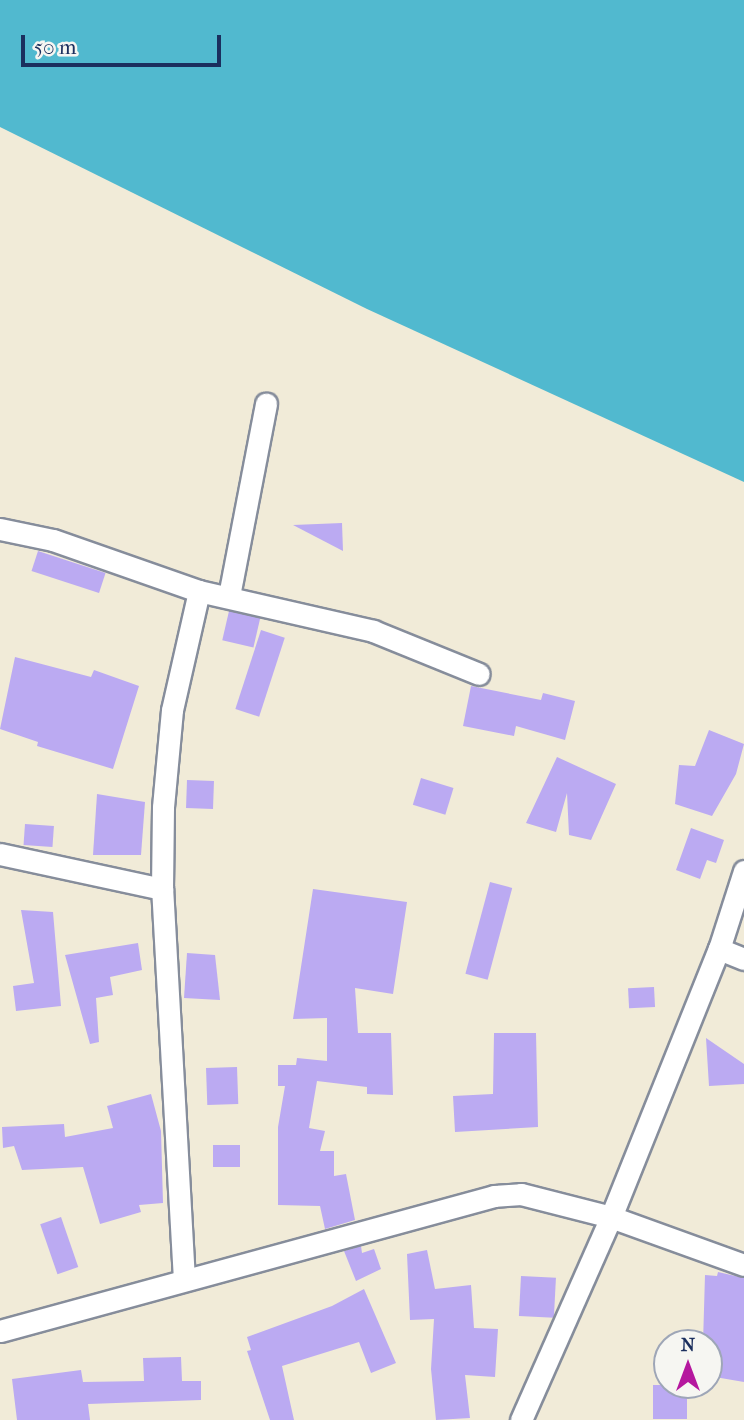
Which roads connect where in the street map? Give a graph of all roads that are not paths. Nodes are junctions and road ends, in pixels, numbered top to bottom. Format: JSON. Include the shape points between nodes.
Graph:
{"nodes":[{"id":1,"x":267,"y":404,"type":"dead end"},
{"id":2,"x":0,"y":529,"type":"edge"},
{"id":3,"x":199,"y":591,"type":"junction"},
{"id":4,"x":229,"y":596,"type":"junction"},
{"id":5,"x":479,"y":674,"type":"dead end"},
{"id":6,"x":0,"y":854,"type":"edge"},
{"id":7,"x":744,"y":871,"type":"edge"},
{"id":8,"x":162,"y":889,"type":"junction"},
{"id":9,"x":719,"y":949,"type":"junction"},
{"id":10,"x":744,"y":959,"type":"edge"},
{"id":11,"x":611,"y":1217,"type":"junction"},
{"id":12,"x":744,"y":1265,"type":"edge"},
{"id":13,"x":184,"y":1280,"type":"junction"},
{"id":14,"x":0,"y":1331,"type":"edge"},
{"id":15,"x":521,"y":1420,"type":"edge"}],
"edges":[{"from":1,"to":4,"type":"street"},
{"from":2,"to":3,"type":"street","via":[[54,540]]},
{"from":3,"to":4,"type":"street"},
{"from":3,"to":8,"type":"street","via":[[172,710],[163,807]]},
{"from":4,"to":5,"type":"street","via":[[373,631]]},
{"from":6,"to":8,"type":"street"},
{"from":7,"to":9,"type":"street"},
{"from":8,"to":13,"type":"street"},
{"from":9,"to":10,"type":"street"},
{"from":9,"to":11,"type":"street"},
{"from":11,"to":12,"type":"street"},
{"from":11,"to":13,"type":"street","via":[[522,1194],[494,1196]]},
{"from":11,"to":15,"type":"street"},
{"from":13,"to":14,"type":"street"}]}
